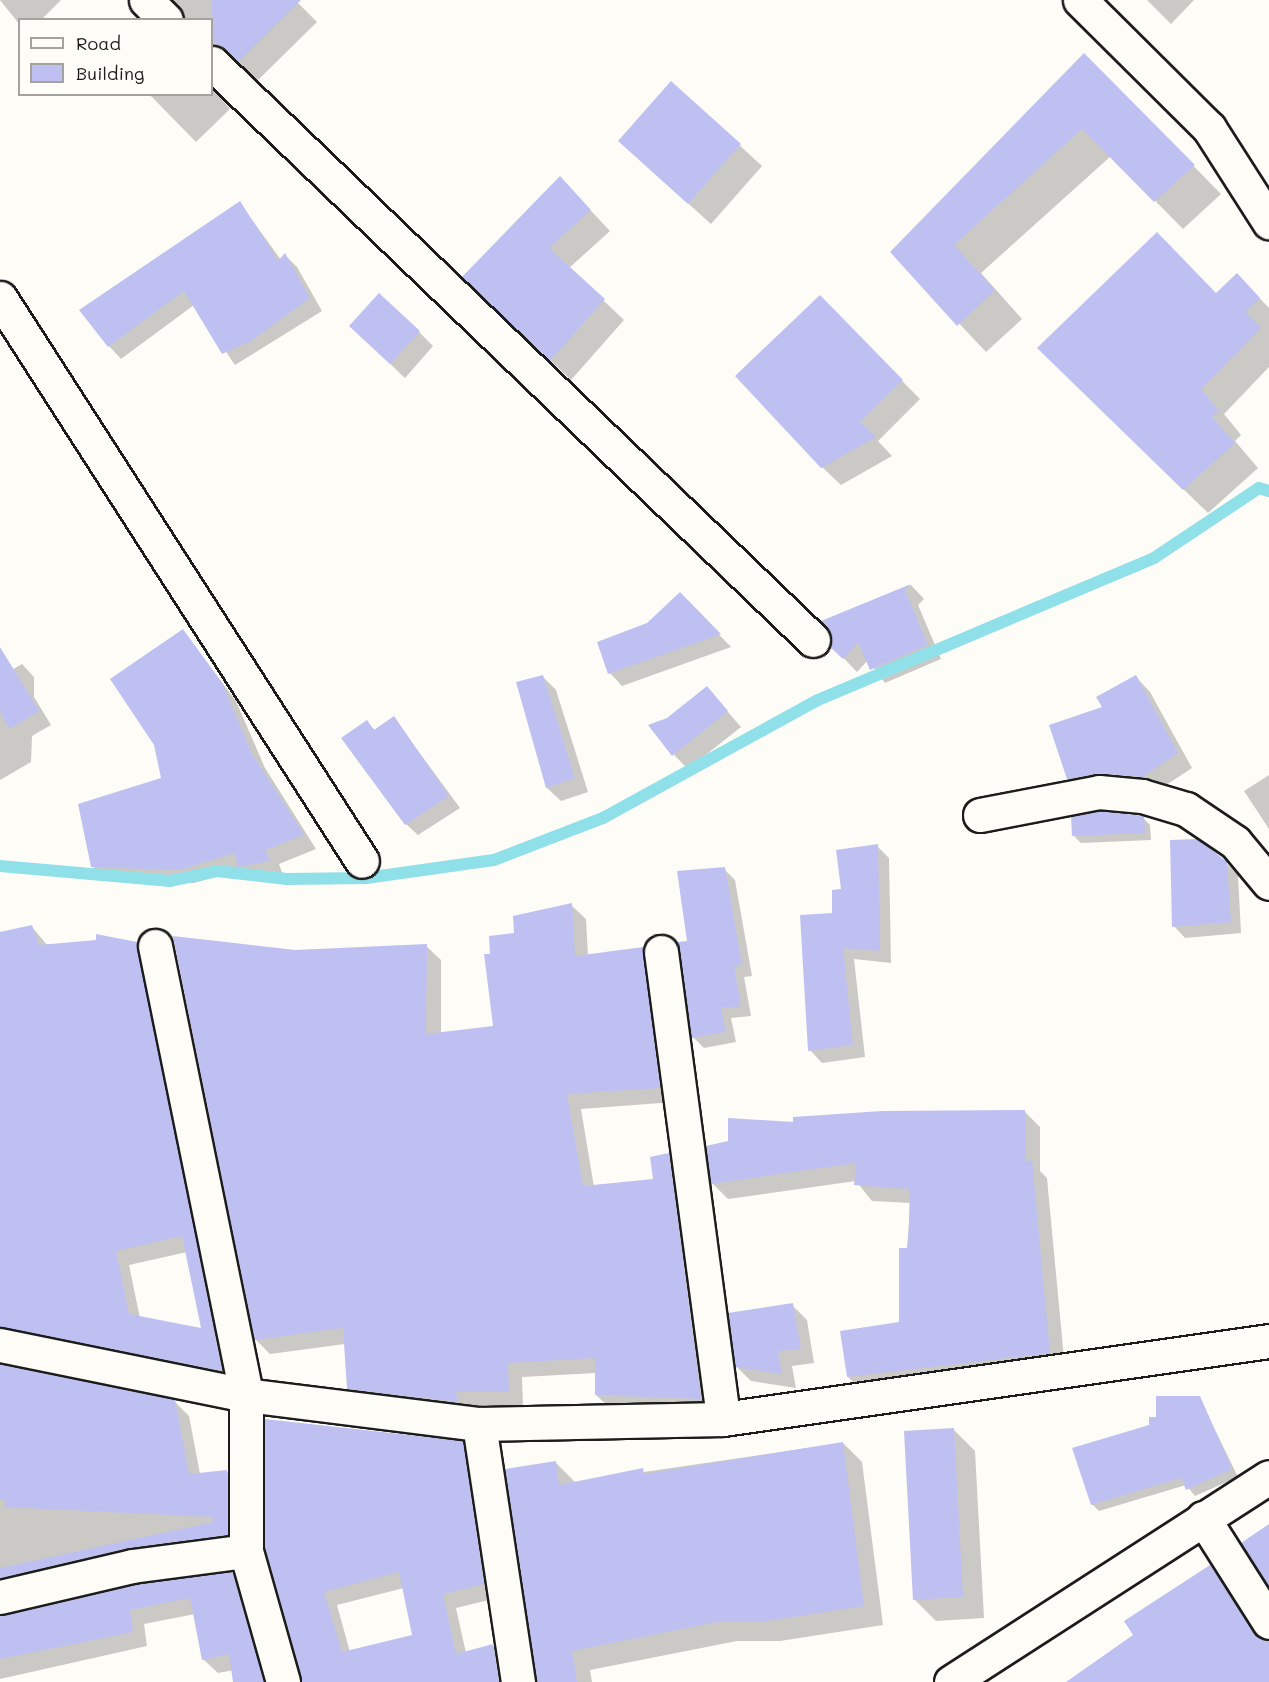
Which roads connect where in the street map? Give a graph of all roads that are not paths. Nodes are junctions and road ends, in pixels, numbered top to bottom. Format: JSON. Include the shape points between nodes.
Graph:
{"nodes":[{"id":1,"x":146,"y":0,"type":"edge"},
{"id":2,"x":1080,"y":0,"type":"edge"},
{"id":3,"x":164,"y":18,"type":"edge"},
{"id":4,"x":213,"y":64,"type":"edge"},
{"id":5,"x":1269,"y":222,"type":"edge"},
{"id":6,"x":0,"y":297,"type":"edge"},
{"id":7,"x":813,"y":640,"type":"dead end"},
{"id":8,"x":980,"y":815,"type":"dead end"},
{"id":9,"x":362,"y":861,"type":"dead end"},
{"id":10,"x":1269,"y":883,"type":"edge"},
{"id":11,"x":155,"y":946,"type":"dead end"},
{"id":12,"x":661,"y":952,"type":"dead end"},
{"id":13,"x":1269,"y":1341,"type":"edge"},
{"id":14,"x":0,"y":1345,"type":"edge"},
{"id":15,"x":246,"y":1395,"type":"junction"},
{"id":16,"x":723,"y":1419,"type":"junction"},
{"id":17,"x":479,"y":1424,"type":"junction"},
{"id":18,"x":1269,"y":1477,"type":"edge"},
{"id":19,"x":1203,"y":1518,"type":"junction"},
{"id":20,"x":246,"y":1551,"type":"junction"},
{"id":21,"x":0,"y":1597,"type":"edge"},
{"id":22,"x":1269,"y":1622,"type":"edge"},
{"id":23,"x":283,"y":1682,"type":"edge"},
{"id":24,"x":518,"y":1682,"type":"edge"},
{"id":25,"x":952,"y":1682,"type":"edge"}],
"edges":[{"from":1,"to":3,"type":"street"},
{"from":2,"to":5,"type":"street","via":[[1209,128]]},
{"from":4,"to":7,"type":"street"},
{"from":6,"to":9,"type":"street"},
{"from":8,"to":10,"type":"street","via":[[1099,792],[1142,796],[1186,809],[1235,842]]},
{"from":11,"to":15,"type":"street"},
{"from":12,"to":16,"type":"street"},
{"from":13,"to":16,"type":"street"},
{"from":14,"to":15,"type":"street"},
{"from":15,"to":17,"type":"street"},
{"from":15,"to":20,"type":"street"},
{"from":16,"to":17,"type":"street"},
{"from":17,"to":24,"type":"street"},
{"from":18,"to":19,"type":"street"},
{"from":19,"to":22,"type":"street"},
{"from":19,"to":25,"type":"street"},
{"from":20,"to":21,"type":"street","via":[[132,1566]]},
{"from":20,"to":23,"type":"street"}]}
